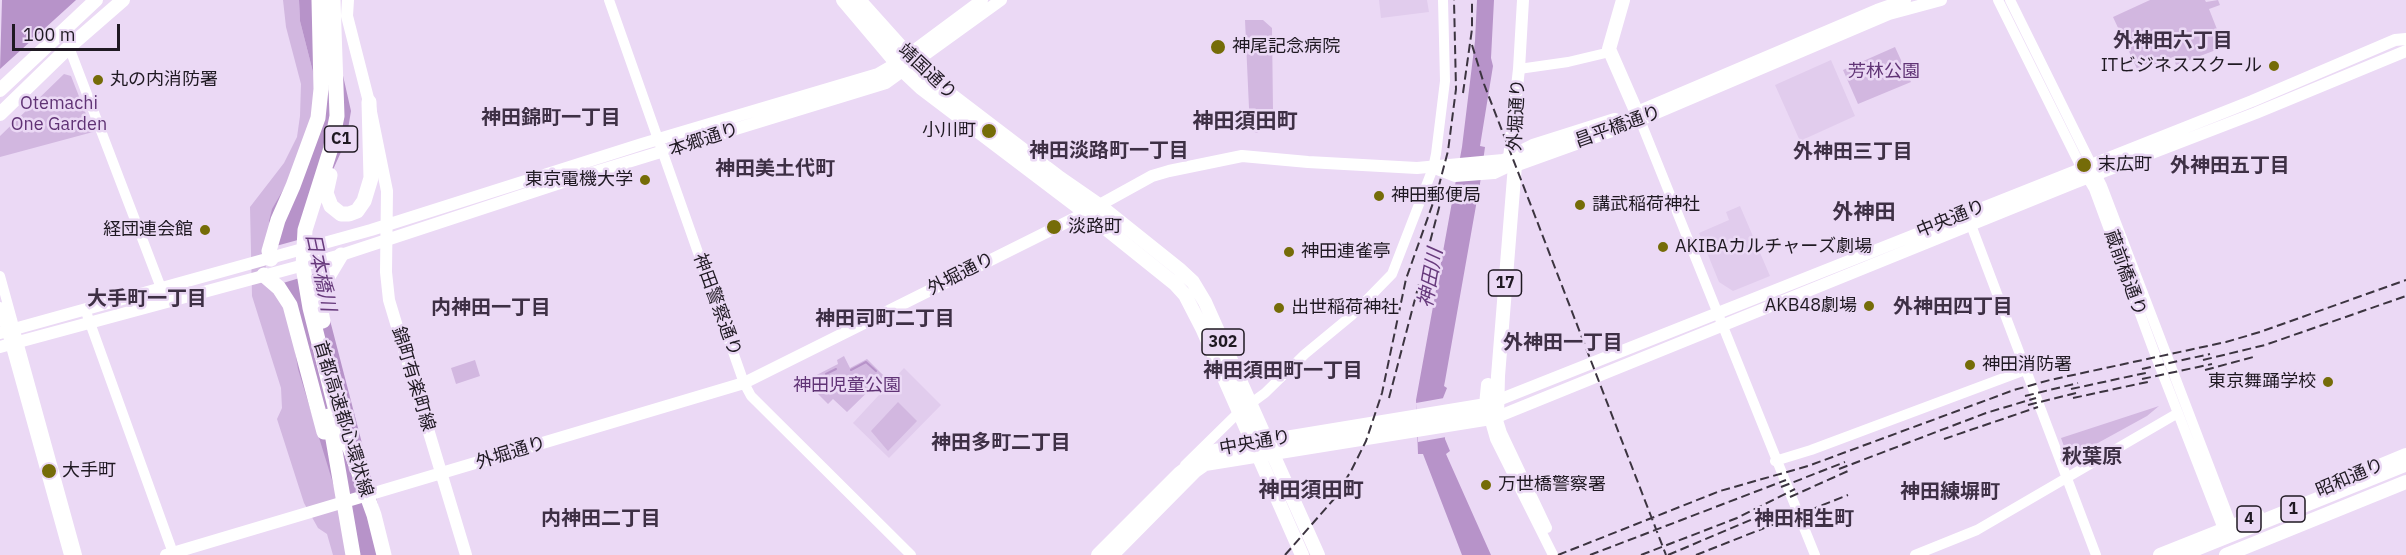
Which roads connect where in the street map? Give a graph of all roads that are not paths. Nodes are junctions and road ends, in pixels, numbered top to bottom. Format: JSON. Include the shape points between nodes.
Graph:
{"nodes":[{"id":1,"x":96,"y":0,"type":"edge"},
{"id":2,"x":123,"y":0,"type":"edge"},
{"id":3,"x":322,"y":0,"type":"edge"},
{"id":4,"x":333,"y":0,"type":"edge"},
{"id":5,"x":348,"y":0,"type":"edge"},
{"id":6,"x":609,"y":0,"type":"edge"},
{"id":7,"x":843,"y":0,"type":"edge"},
{"id":8,"x":859,"y":0,"type":"edge"},
{"id":9,"x":982,"y":0,"type":"edge"},
{"id":10,"x":1001,"y":0,"type":"edge"},
{"id":11,"x":1443,"y":0,"type":"edge"},
{"id":12,"x":1523,"y":0,"type":"edge"},
{"id":13,"x":1623,"y":0,"type":"edge"},
{"id":14,"x":1905,"y":0,"type":"edge"},
{"id":15,"x":1941,"y":0,"type":"edge"},
{"id":16,"x":1998,"y":0,"type":"edge"},
{"id":17,"x":2010,"y":0,"type":"edge"},
{"id":18,"x":333,"y":25,"type":"junction"},
{"id":19,"x":2402,"y":37,"type":"edge"},
{"id":20,"x":69,"y":47,"type":"junction"},
{"id":21,"x":2406,"y":51,"type":"edge"},
{"id":22,"x":1610,"y":52,"type":"junction"},
{"id":23,"x":905,"y":63,"type":"junction"},
{"id":24,"x":1519,"y":69,"type":"junction"},
{"id":25,"x":0,"y":90,"type":"edge"},
{"id":26,"x":369,"y":102,"type":"junction"},
{"id":27,"x":0,"y":114,"type":"edge"},
{"id":28,"x":1639,"y":116,"type":"junction"},
{"id":29,"x":658,"y":139,"type":"junction"},
{"id":30,"x":663,"y":153,"type":"junction"},
{"id":31,"x":1512,"y":161,"type":"junction"},
{"id":32,"x":1433,"y":168,"type":"junction"},
{"id":33,"x":2089,"y":171,"type":"junction"},
{"id":34,"x":1099,"y":205,"type":"junction"},
{"id":35,"x":1085,"y":213,"type":"junction"},
{"id":36,"x":388,"y":224,"type":"junction"},
{"id":37,"x":1971,"y":225,"type":"junction"},
{"id":38,"x":388,"y":240,"type":"junction"},
{"id":39,"x":273,"y":254,"type":"junction"},
{"id":40,"x":341,"y":255,"type":"joint"},
{"id":41,"x":325,"y":266,"type":"junction"},
{"id":42,"x":0,"y":276,"type":"edge"},
{"id":43,"x":264,"y":276,"type":"junction"},
{"id":44,"x":161,"y":288,"type":"junction"},
{"id":45,"x":166,"y":302,"type":"junction"},
{"id":46,"x":0,"y":308,"type":"edge"},
{"id":47,"x":85,"y":309,"type":"junction"},
{"id":48,"x":1718,"y":312,"type":"junction"},
{"id":49,"x":90,"y":323,"type":"junction"},
{"id":50,"x":1722,"y":326,"type":"junction"},
{"id":51,"x":7,"y":331,"type":"edge"},
{"id":52,"x":9,"y":345,"type":"edge"},
{"id":53,"x":2025,"y":370,"type":"junction"},
{"id":54,"x":744,"y":382,"type":"junction"},
{"id":55,"x":1251,"y":403,"type":"junction"},
{"id":56,"x":1492,"y":410,"type":"junction"},
{"id":57,"x":1239,"y":412,"type":"junction"},
{"id":58,"x":2178,"y":413,"type":"junction"},
{"id":59,"x":1270,"y":447,"type":"junction"},
{"id":60,"x":1256,"y":449,"type":"junction"},
{"id":61,"x":2406,"y":455,"type":"edge"},
{"id":62,"x":1775,"y":460,"type":"junction"},
{"id":63,"x":2406,"y":464,"type":"edge"},
{"id":64,"x":1180,"y":473,"type":"junction"},
{"id":65,"x":442,"y":474,"type":"junction"},
{"id":66,"x":2406,"y":474,"type":"edge"},
{"id":67,"x":2066,"y":477,"type":"junction"},
{"id":68,"x":2406,"y":482,"type":"edge"},
{"id":69,"x":339,"y":504,"type":"junction"},
{"id":70,"x":374,"y":515,"type":"junction"},
{"id":71,"x":2228,"y":528,"type":"junction"},
{"id":72,"x":2235,"y":553,"type":"edge"},
{"id":73,"x":169,"y":554,"type":"edge"},
{"id":74,"x":69,"y":555,"type":"edge"},
{"id":75,"x":77,"y":555,"type":"edge"},
{"id":76,"x":353,"y":555,"type":"edge"},
{"id":77,"x":384,"y":555,"type":"edge"},
{"id":78,"x":466,"y":555,"type":"edge"},
{"id":79,"x":910,"y":555,"type":"edge"},
{"id":80,"x":1098,"y":555,"type":"edge"},
{"id":81,"x":1113,"y":555,"type":"edge"},
{"id":82,"x":1302,"y":555,"type":"edge"},
{"id":83,"x":1318,"y":555,"type":"edge"},
{"id":84,"x":1553,"y":555,"type":"edge"},
{"id":85,"x":1561,"y":555,"type":"edge"},
{"id":86,"x":1815,"y":555,"type":"edge"},
{"id":87,"x":1915,"y":555,"type":"edge"},
{"id":88,"x":2096,"y":555,"type":"edge"},
{"id":89,"x":2160,"y":555,"type":"edge"},
{"id":90,"x":2180,"y":555,"type":"edge"},
{"id":91,"x":2205,"y":555,"type":"edge"}],
"edges":[{"from":1,"to":25,"type":"main road"},
{"from":2,"to":20,"type":"main road"},
{"from":3,"to":39,"type":"highway","via":[[318,118],[278,220]]},
{"from":3,"to":69,"type":"highway","name":"首都高速都心環状線","number":"C1","via":[[328,116],[298,221],[293,259],[299,299],[333,433]]},
{"from":4,"to":18,"type":"highway","name":"首都高速都心環状線","number":"C1"},
{"from":5,"to":26,"type":"main road","name":"錦町有楽町線","via":[[347,16]]},
{"from":6,"to":29,"type":"street","name":"神田警察通り"},
{"from":7,"to":23,"type":"main road","name":"靖国通り","number":"302"},
{"from":8,"to":23,"type":"main road","name":"靖国通り","number":"302"},
{"from":9,"to":23,"type":"main road","name":"本郷通り"},
{"from":10,"to":23,"type":"main road","name":"本郷通り"},
{"from":11,"to":32,"type":"street","via":[[1445,81]]},
{"from":12,"to":24,"type":"main road","name":"外堀通り"},
{"from":13,"to":22,"type":"main road"},
{"from":14,"to":28,"type":"main road","name":"昌平橋通り"},
{"from":15,"to":28,"type":"main road","name":"昌平橋通り","via":[[1888,14]]},
{"from":16,"to":33,"type":"street","name":"蔵前橋通り"},
{"from":17,"to":33,"type":"street","name":"蔵前橋通り"},
{"from":18,"to":26,"type":"highway","number":"C1","via":[[345,117],[327,198],[341,214],[360,208],[370,178]]},
{"from":18,"to":70,"type":"highway","name":"首都高速都心環状線","number":"C1","via":[[337,116],[305,230],[303,267],[335,407]]},
{"from":19,"to":33,"type":"main road","name":"中央通り"},
{"from":20,"to":27,"type":"main road"},
{"from":20,"to":44,"type":"street"},
{"from":21,"to":33,"type":"main road","name":"中央通り","via":[[2256,113]]},
{"from":22,"to":24,"type":"street"},
{"from":22,"to":28,"type":"main road"},
{"from":23,"to":29,"type":"main road","name":"本郷通り"},
{"from":23,"to":30,"type":"main road","name":"本郷通り","via":[[886,83]]},
{"from":23,"to":34,"type":"main road","name":"靖国通り","number":"302"},
{"from":23,"to":35,"type":"main road","name":"靖国通り","number":"302","via":[[921,88]]},
{"from":24,"to":31,"type":"main road","name":"外堀通り"},
{"from":26,"to":36,"type":"main road","name":"錦町有楽町線","via":[[383,166]]},
{"from":28,"to":31,"type":"main road","name":"昌平橋通り"},
{"from":28,"to":48,"type":"street"},
{"from":29,"to":30,"type":"street","name":"神田警察通り"},
{"from":29,"to":36,"type":"main road","name":"本郷通り"},
{"from":30,"to":38,"type":"main road","name":"本郷通り"},
{"from":30,"to":54,"type":"street","name":"神田警察通り"},
{"from":31,"to":32,"type":"main road","name":"外堀通り","via":[[1494,173],[1484,169]]},
{"from":31,"to":56,"type":"main road","number":"17"},
{"from":32,"to":34,"type":"main road","name":"外堀通り","via":[[1242,156],[1152,176]]},
{"from":32,"to":55,"type":"street","via":[[1392,274],[1351,316]]},
{"from":33,"to":37,"type":"main road","name":"中央通り"},
{"from":33,"to":48,"type":"main road","name":"中央通り"},
{"from":33,"to":58,"type":"street","name":"蔵前橋通り"},
{"from":33,"to":71,"type":"street","name":"蔵前橋通り","via":[[2117,224]]},
{"from":34,"to":35,"type":"main road","name":"外堀通り"},
{"from":34,"to":55,"type":"main road","name":"靖国通り","number":"302","via":[[1193,282]]},
{"from":35,"to":54,"type":"main road","name":"外堀通り"},
{"from":35,"to":57,"type":"main road","name":"靖国通り","number":"302","via":[[1185,295]]},
{"from":36,"to":38,"type":"main road","name":"錦町有楽町線"},
{"from":36,"to":39,"type":"main road","name":"本郷通り","via":[[317,246]]},
{"from":37,"to":50,"type":"main road","name":"中央通り"},
{"from":37,"to":53,"type":"street"},
{"from":38,"to":40,"type":"main road","name":"本郷通り"},
{"from":38,"to":65,"type":"main road","name":"錦町有楽町線","via":[[389,300]]},
{"from":39,"to":44,"type":"main road","name":"本郷通り"},
{"from":40,"to":41,"type":"highway"},
{"from":41,"to":43,"type":"main road"},
{"from":41,"to":70,"type":"highway","via":[[320,309]]},
{"from":42,"to":51,"type":"street"},
{"from":43,"to":45,"type":"main road"},
{"from":43,"to":69,"type":"highway","via":[[284,294],[294,317]]},
{"from":44,"to":45,"type":"street"},
{"from":44,"to":47,"type":"main road","name":"本郷通り"},
{"from":45,"to":49,"type":"main road"},
{"from":46,"to":51,"type":"street"},
{"from":47,"to":49,"type":"street"},
{"from":47,"to":51,"type":"main road","name":"本郷通り"},
{"from":48,"to":50,"type":"street"},
{"from":48,"to":56,"type":"main road","name":"中央通り"},
{"from":49,"to":52,"type":"main road"},
{"from":49,"to":73,"type":"street"},
{"from":50,"to":56,"type":"main road","name":"中央通り"},
{"from":50,"to":62,"type":"street"},
{"from":51,"to":52,"type":"street"},
{"from":52,"to":74,"type":"street"},
{"from":52,"to":75,"type":"street"},
{"from":53,"to":62,"type":"street"},
{"from":53,"to":67,"type":"street"},
{"from":54,"to":65,"type":"main road","name":"外堀通り"},
{"from":54,"to":79,"type":"street","name":"神田警察通り","via":[[751,396]]},
{"from":55,"to":57,"type":"street"},
{"from":55,"to":59,"type":"main road","name":"靖国通り","number":"302"},
{"from":56,"to":59,"type":"main road","name":"中央通り"},
{"from":56,"to":84,"type":"street","via":[[1495,439]]},
{"from":56,"to":85,"type":"street"},
{"from":57,"to":60,"type":"main road","name":"靖国通り","number":"302"},
{"from":57,"to":64,"type":"street","via":[[1189,459]]},
{"from":58,"to":67,"type":"street"},
{"from":58,"to":71,"type":"street","name":"蔵前橋通り"},
{"from":59,"to":60,"type":"main road","name":"中央通り"},
{"from":59,"to":83,"type":"main road","name":"靖国通り","number":"302"},
{"from":60,"to":64,"type":"main road","name":"中央通り","via":[[1206,453]]},
{"from":60,"to":81,"type":"main road","name":"中央通り","via":[[1200,467]]},
{"from":60,"to":82,"type":"main road","name":"靖国通り","number":"302"},
{"from":61,"to":71,"type":"main road","name":"昭和通り","number":"4"},
{"from":62,"to":86,"type":"street"},
{"from":63,"to":90,"type":"highway","number":"1"},
{"from":64,"to":80,"type":"main road","name":"中央通り"},
{"from":65,"to":69,"type":"main road"},
{"from":65,"to":78,"type":"main road"},
{"from":66,"to":91,"type":"highway","number":"1"},
{"from":67,"to":87,"type":"street","via":[[1977,530]]},
{"from":67,"to":88,"type":"street"},
{"from":68,"to":72,"type":"main road","name":"昭和通り","number":"4"},
{"from":69,"to":73,"type":"main road"},
{"from":69,"to":76,"type":"highway","name":"首都高速都心環状線","number":"C1"},
{"from":70,"to":77,"type":"highway","name":"首都高速都心環状線","number":"C1"},
{"from":71,"to":72,"type":"main road","name":"蔵前橋通り"},
{"from":71,"to":89,"type":"main road","name":"昭和通り","number":"4"}]}
